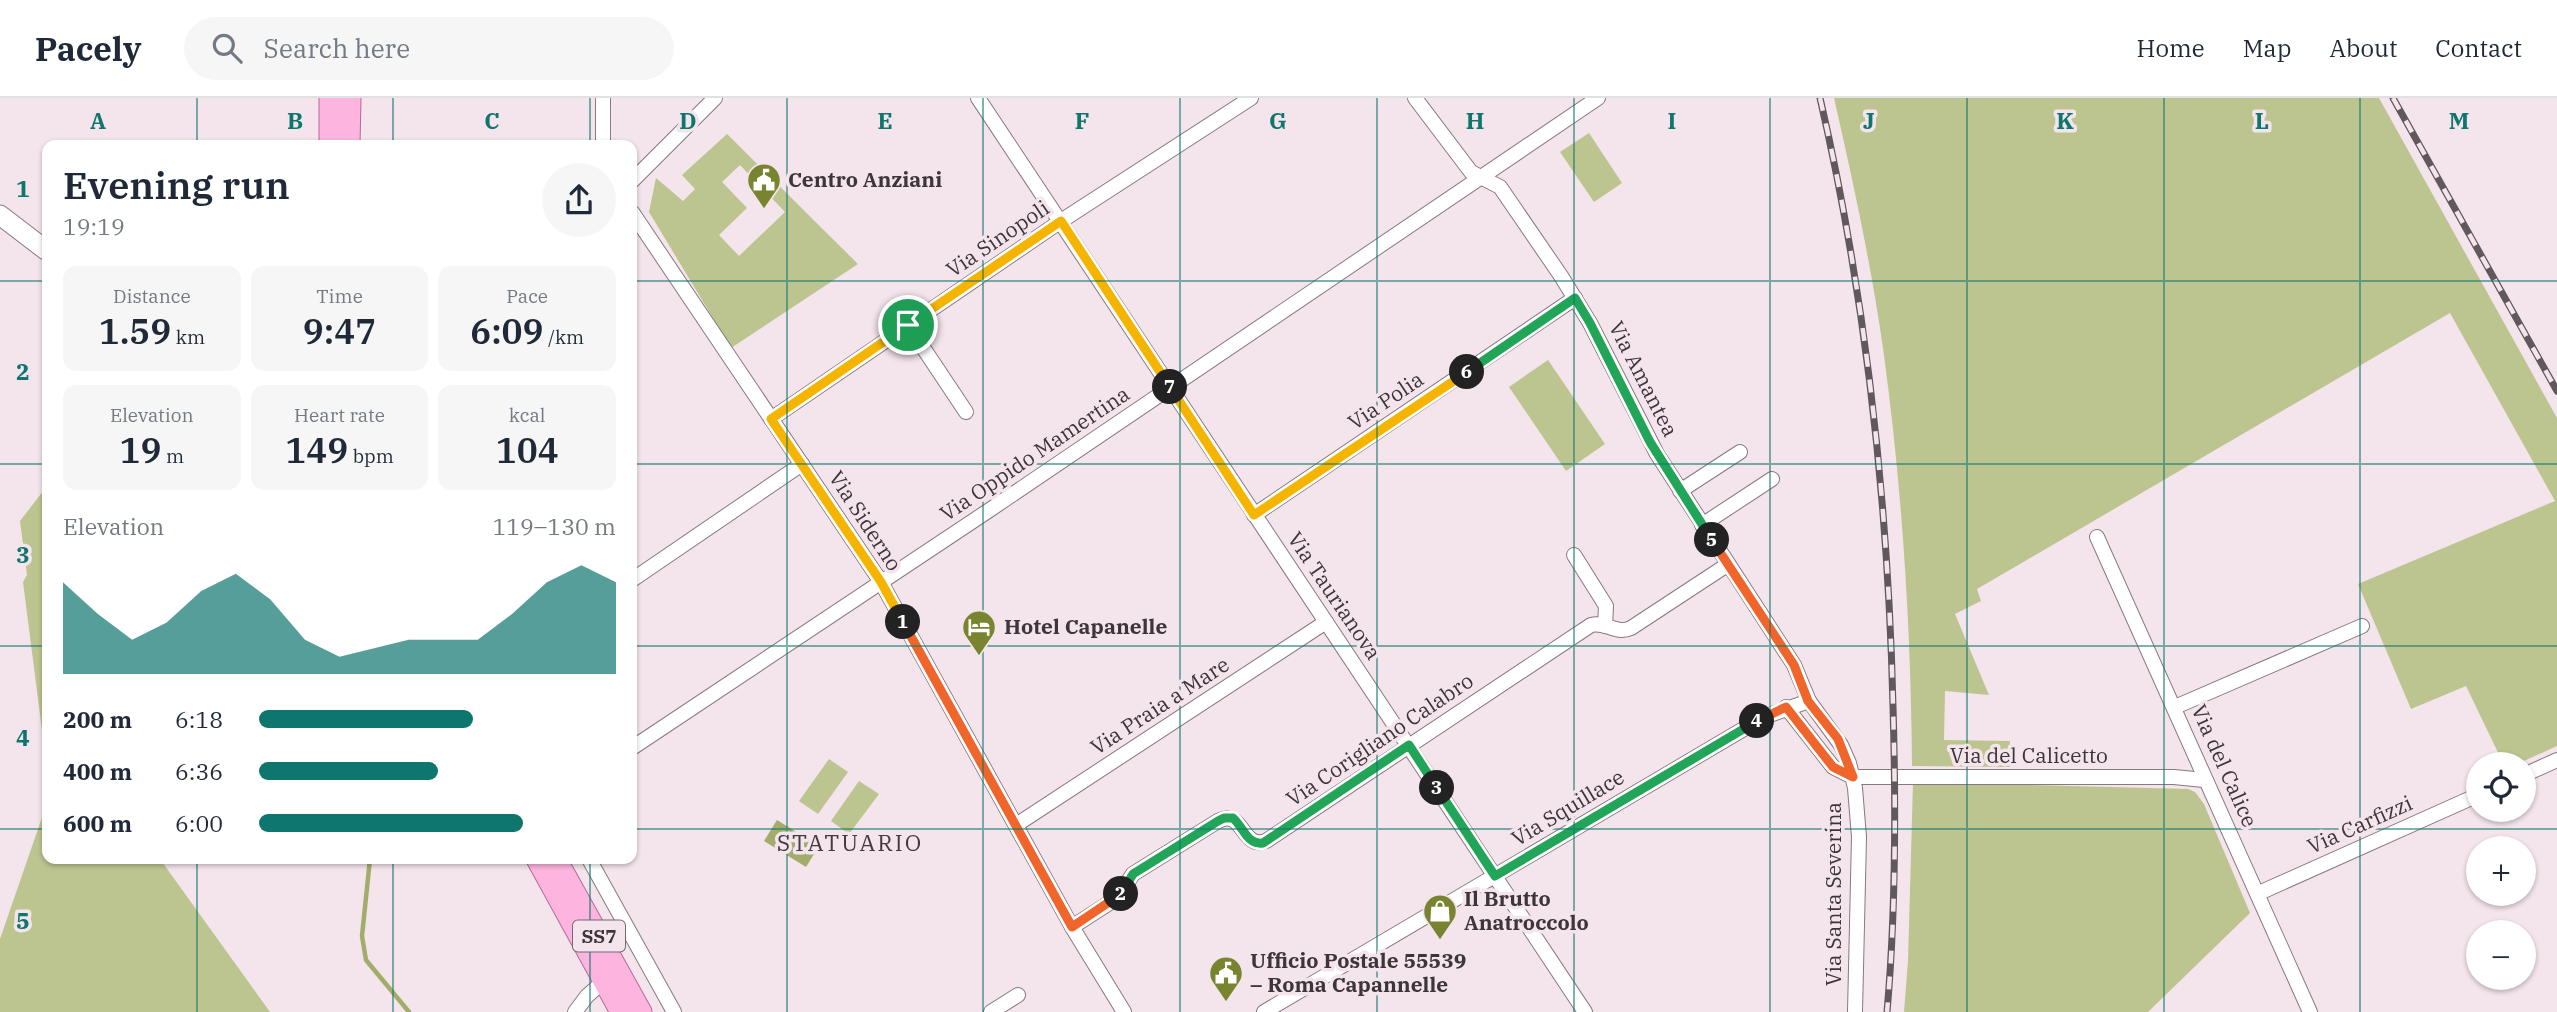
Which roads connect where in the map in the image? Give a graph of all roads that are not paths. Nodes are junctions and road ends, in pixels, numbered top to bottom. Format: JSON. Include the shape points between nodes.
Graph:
{"nodes":[{"id":1,"x":330,"y":98,"type":"edge"},
{"id":2,"x":350,"y":98,"type":"edge"},
{"id":3,"x":603,"y":98,"type":"edge"},
{"id":4,"x":715,"y":98,"type":"edge"},
{"id":5,"x":978,"y":98,"type":"edge"},
{"id":6,"x":1251,"y":98,"type":"edge"},
{"id":7,"x":1415,"y":98,"type":"edge"},
{"id":8,"x":1598,"y":98,"type":"edge"},
{"id":9,"x":330,"y":140,"type":"edge"},
{"id":10,"x":349,"y":140,"type":"edge"},
{"id":11,"x":603,"y":140,"type":"edge"},
{"id":12,"x":637,"y":176,"type":"edge"},
{"id":13,"x":1480,"y":178,"type":"junction"},
{"id":14,"x":0,"y":215,"type":"edge"},
{"id":15,"x":637,"y":219,"type":"edge"},
{"id":16,"x":1061,"y":221,"type":"junction"},
{"id":17,"x":42,"y":247,"type":"edge"},
{"id":18,"x":1575,"y":298,"type":"junction"},
{"id":19,"x":908,"y":325,"type":"junction"},
{"id":20,"x":1171,"y":388,"type":"junction"},
{"id":21,"x":965,"y":412,"type":"dead end"},
{"id":22,"x":771,"y":419,"type":"junction"},
{"id":23,"x":1740,"y":452,"type":"dead end"},
{"id":24,"x":802,"y":464,"type":"junction"},
{"id":25,"x":1772,"y":480,"type":"dead end"},
{"id":26,"x":1680,"y":491,"type":"junction"},
{"id":27,"x":1254,"y":515,"type":"junction"},
{"id":28,"x":1702,"y":525,"type":"junction"},
{"id":29,"x":2097,"y":537,"type":"dead end"},
{"id":30,"x":1574,"y":555,"type":"dead end"},
{"id":31,"x":1727,"y":565,"type":"junction"},
{"id":32,"x":637,"y":577,"type":"edge"},
{"id":33,"x":881,"y":582,"type":"junction"},
{"id":34,"x":1326,"y":622,"type":"junction"},
{"id":35,"x":1605,"y":626,"type":"junction"},
{"id":36,"x":2362,"y":626,"type":"dead end"},
{"id":37,"x":1808,"y":701,"type":"junction"},
{"id":38,"x":1786,"y":707,"type":"junction"},
{"id":39,"x":2175,"y":707,"type":"junction"},
{"id":40,"x":637,"y":745,"type":"edge"},
{"id":41,"x":1409,"y":745,"type":"junction"},
{"id":42,"x":2557,"y":760,"type":"edge"},
{"id":43,"x":2536,"y":770,"type":"edge"},
{"id":44,"x":1853,"y":777,"type":"junction"},
{"id":45,"x":2204,"y":780,"type":"junction"},
{"id":46,"x":2466,"y":800,"type":"edge"},
{"id":47,"x":1016,"y":825,"type":"junction"},
{"id":48,"x":540,"y":864,"type":"edge"},
{"id":49,"x":559,"y":864,"type":"edge"},
{"id":50,"x":592,"y":864,"type":"edge"},
{"id":51,"x":1495,"y":876,"type":"junction"},
{"id":52,"x":2259,"y":893,"type":"junction"},
{"id":53,"x":1072,"y":927,"type":"junction"},
{"id":54,"x":604,"y":982,"type":"junction"},
{"id":55,"x":1018,"y":995,"type":"dead end"},
{"id":56,"x":575,"y":1012,"type":"edge"},
{"id":57,"x":621,"y":1012,"type":"edge"},
{"id":58,"x":641,"y":1012,"type":"edge"},
{"id":59,"x":674,"y":1012,"type":"edge"},
{"id":60,"x":991,"y":1012,"type":"edge"},
{"id":61,"x":1124,"y":1012,"type":"edge"},
{"id":62,"x":1264,"y":1012,"type":"edge"},
{"id":63,"x":1586,"y":1012,"type":"edge"},
{"id":64,"x":1855,"y":1012,"type":"edge"},
{"id":65,"x":2310,"y":1012,"type":"edge"}],
"edges":[{"from":1,"to":9,"type":"main road"},
{"from":2,"to":10,"type":"main road"},
{"from":3,"to":11,"type":"street"},
{"from":4,"to":12,"type":"street"},
{"from":5,"to":16,"type":"street","name":"Via Taurianova"},
{"from":6,"to":16,"type":"street","name":"Via Sinopoli"},
{"from":7,"to":13,"type":"street","name":"Via Amantea","via":[[1468,169]]},
{"from":8,"to":13,"type":"street","name":"Via Oppido Mamertina"},
{"from":13,"to":18,"type":"street","name":"Via Amantea","via":[[1500,187]]},
{"from":13,"to":20,"type":"street","name":"Via Oppido Mamertina"},
{"from":14,"to":17,"type":"main road"},
{"from":15,"to":22,"type":"street","name":"Via Siderno"},
{"from":16,"to":19,"type":"street","name":"Via Sinopoli"},
{"from":16,"to":20,"type":"street","name":"Via Taurianova"},
{"from":18,"to":26,"type":"street","name":"Via Amantea"},
{"from":18,"to":27,"type":"street","name":"Via Polia"},
{"from":19,"to":21,"type":"street"},
{"from":19,"to":22,"type":"street","name":"Via Sinopoli"},
{"from":20,"to":27,"type":"street","name":"Via Taurianova"},
{"from":20,"to":33,"type":"street","name":"Via Oppido Mamertina"},
{"from":22,"to":24,"type":"street","name":"Via Siderno"},
{"from":23,"to":26,"type":"street"},
{"from":24,"to":32,"type":"street"},
{"from":24,"to":33,"type":"street","name":"Via Siderno"},
{"from":25,"to":28,"type":"street"},
{"from":26,"to":28,"type":"street","name":"Via Amantea"},
{"from":27,"to":34,"type":"street","name":"Via Taurianova"},
{"from":28,"to":31,"type":"street","name":"Via Amantea"},
{"from":29,"to":39,"type":"street","name":"Via del Calice"},
{"from":30,"to":35,"type":"street","via":[[1606,606]]},
{"from":31,"to":35,"type":"street","name":"Via Corigliano Calabro","via":[[1631,628],[1619,631]]},
{"from":31,"to":37,"type":"street","name":"Via Amantea","via":[[1794,665]]},
{"from":33,"to":40,"type":"street","name":"Via Oppido Mamertina"},
{"from":33,"to":47,"type":"street","name":"Via Siderno"},
{"from":34,"to":41,"type":"street","name":"Via Taurianova"},
{"from":34,"to":47,"type":"street","name":"Via Praia a Mare"},
{"from":35,"to":41,"type":"street","name":"Via Corigliano Calabro","via":[[1591,625]]},
{"from":36,"to":39,"type":"street"},
{"from":37,"to":38,"type":"street","name":"Via Squillace"},
{"from":37,"to":44,"type":"street","name":"Via Santa Severina","via":[[1838,739]]},
{"from":38,"to":44,"type":"street","via":[[1833,767]]},
{"from":38,"to":51,"type":"street","name":"Via Squillace"},
{"from":39,"to":45,"type":"street","name":"Via del Calice"},
{"from":41,"to":51,"type":"street","name":"Via Taurianova"},
{"from":41,"to":53,"type":"street","name":"Via Corigliano Calabro","via":[[1263,843],[1250,840],[1233,818],[1218,821],[1133,874],[1117,898]]},
{"from":42,"to":43,"type":"street"},
{"from":44,"to":45,"type":"street","name":"Via del Calicetto"},
{"from":44,"to":64,"type":"street","name":"Via Santa Severina","via":[[1859,837]]},
{"from":45,"to":52,"type":"street","name":"Via del Calice"},
{"from":46,"to":52,"type":"street","name":"Via Carfizzi"},
{"from":47,"to":53,"type":"street","name":"Via Siderno"},
{"from":48,"to":54,"type":"main road","number":"SS7"},
{"from":49,"to":58,"type":"main road","number":"SS7"},
{"from":50,"to":59,"type":"street"},
{"from":51,"to":62,"type":"street","name":"Via Squillace"},
{"from":51,"to":63,"type":"street","name":"Via Taurianova"},
{"from":52,"to":65,"type":"street","name":"Via del Calice"},
{"from":53,"to":61,"type":"street","name":"Via Siderno"},
{"from":54,"to":56,"type":"street"},
{"from":54,"to":57,"type":"main road","number":"SS7"},
{"from":55,"to":60,"type":"street"}]}
